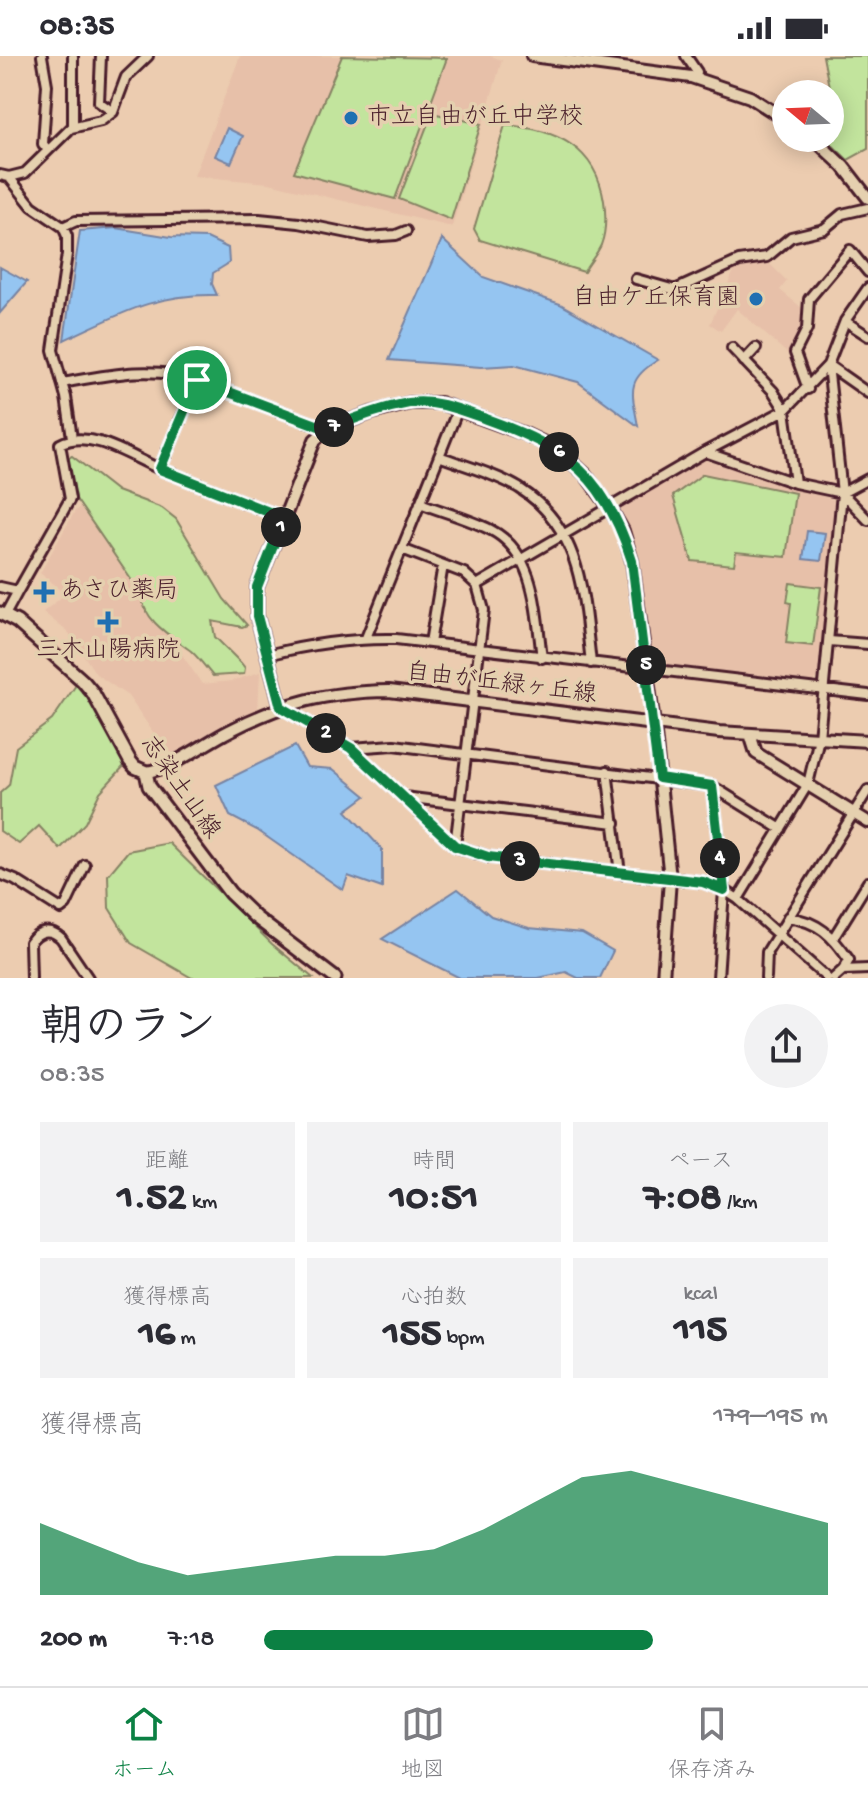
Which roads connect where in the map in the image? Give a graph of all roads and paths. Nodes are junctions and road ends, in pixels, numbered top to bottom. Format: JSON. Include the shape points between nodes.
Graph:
{"nodes":[{"id":1,"x":42,"y":56,"type":"edge"},
{"id":2,"x":73,"y":56,"type":"edge"},
{"id":3,"x":101,"y":56,"type":"edge"},
{"id":4,"x":146,"y":56,"type":"edge"},
{"id":5,"x":532,"y":56,"type":"edge"},
{"id":6,"x":686,"y":56,"type":"edge"},
{"id":7,"x":695,"y":78,"type":"junction"},
{"id":8,"x":772,"y":111,"type":"edge"},
{"id":9,"x":113,"y":112,"type":"junction"},
{"id":10,"x":73,"y":127,"type":"junction"},
{"id":11,"x":48,"y":150,"type":"junction"},
{"id":12,"x":828,"y":152,"type":"edge"},
{"id":13,"x":5,"y":176,"type":"edge"},
{"id":14,"x":868,"y":198,"type":"edge"},
{"id":15,"x":868,"y":208,"type":"edge"},
{"id":16,"x":63,"y":227,"type":"junction"},
{"id":17,"x":406,"y":231,"type":"dead end"},
{"id":18,"x":868,"y":272,"type":"edge"},
{"id":19,"x":636,"y":279,"type":"dead end"},
{"id":20,"x":868,"y":288,"type":"edge"},
{"id":21,"x":845,"y":321,"type":"junction"},
{"id":22,"x":868,"y":336,"type":"edge"},
{"id":23,"x":732,"y":348,"type":"dead end"},
{"id":24,"x":756,"y":348,"type":"dead end"},
{"id":25,"x":744,"y":361,"type":"junction"},
{"id":26,"x":828,"y":365,"type":"junction"},
{"id":27,"x":197,"y":380,"type":"junction"},
{"id":28,"x":62,"y":383,"type":"junction"},
{"id":29,"x":808,"y":389,"type":"junction"},
{"id":30,"x":868,"y":393,"type":"edge"},
{"id":31,"x":458,"y":409,"type":"junction"},
{"id":32,"x":785,"y":410,"type":"junction"},
{"id":33,"x":327,"y":429,"type":"junction"},
{"id":34,"x":72,"y":438,"type":"junction"},
{"id":35,"x":705,"y":452,"type":"junction"},
{"id":36,"x":439,"y":456,"type":"junction"},
{"id":37,"x":160,"y":469,"type":"junction"},
{"id":38,"x":868,"y":479,"type":"edge"},
{"id":39,"x":795,"y":483,"type":"junction"},
{"id":40,"x":842,"y":493,"type":"junction"},
{"id":41,"x":420,"y":503,"type":"junction"},
{"id":42,"x":610,"y":508,"type":"junction"},
{"id":43,"x":284,"y":518,"type":"junction"},
{"id":44,"x":868,"y":520,"type":"edge"},
{"id":45,"x":564,"y":534,"type":"junction"},
{"id":46,"x":402,"y":549,"type":"junction"},
{"id":47,"x":522,"y":559,"type":"junction"},
{"id":48,"x":443,"y":565,"type":"junction"},
{"id":49,"x":477,"y":585,"type":"junction"},
{"id":50,"x":0,"y":587,"type":"edge"},
{"id":51,"x":18,"y":591,"type":"junction"},
{"id":52,"x":3,"y":614,"type":"edge"},
{"id":53,"x":366,"y":638,"type":"junction"},
{"id":54,"x":829,"y":641,"type":"junction"},
{"id":55,"x":430,"y":643,"type":"junction"},
{"id":56,"x":868,"y":644,"type":"edge"},
{"id":57,"x":478,"y":650,"type":"junction"},
{"id":58,"x":267,"y":655,"type":"junction"},
{"id":59,"x":542,"y":658,"type":"junction"},
{"id":60,"x":591,"y":663,"type":"junction"},
{"id":61,"x":647,"y":670,"type":"junction"},
{"id":62,"x":824,"y":691,"type":"junction"},
{"id":63,"x":868,"y":695,"type":"edge"},
{"id":64,"x":471,"y":701,"type":"junction"},
{"id":65,"x":281,"y":707,"type":"junction"},
{"id":66,"x":654,"y":724,"type":"junction"},
{"id":67,"x":750,"y":734,"type":"junction"},
{"id":68,"x":819,"y":738,"type":"junction"},
{"id":69,"x":868,"y":741,"type":"edge"},
{"id":70,"x":351,"y":748,"type":"junction"},
{"id":71,"x":465,"y":754,"type":"junction"},
{"id":72,"x":607,"y":771,"type":"junction"},
{"id":73,"x":146,"y":772,"type":"junction"},
{"id":74,"x":659,"y":778,"type":"junction"},
{"id":75,"x":808,"y":784,"type":"junction"},
{"id":76,"x":712,"y":786,"type":"junction"},
{"id":77,"x":868,"y":790,"type":"edge"},
{"id":78,"x":404,"y":797,"type":"junction"},
{"id":79,"x":460,"y":805,"type":"junction"},
{"id":80,"x":854,"y":813,"type":"junction"},
{"id":81,"x":868,"y":822,"type":"edge"},
{"id":82,"x":615,"y":823,"type":"junction"},
{"id":83,"x":781,"y":829,"type":"junction"},
{"id":84,"x":455,"y":846,"type":"junction"},
{"id":85,"x":85,"y":865,"type":"dead end"},
{"id":86,"x":620,"y":873,"type":"junction"},
{"id":87,"x":0,"y":874,"type":"edge"},
{"id":88,"x":670,"y":879,"type":"junction"},
{"id":89,"x":868,"y":882,"type":"edge"},
{"id":90,"x":724,"y":890,"type":"junction"},
{"id":91,"x":738,"y":899,"type":"junction"},
{"id":92,"x":788,"y":917,"type":"junction"},
{"id":93,"x":779,"y":935,"type":"junction"},
{"id":94,"x":834,"y":937,"type":"junction"},
{"id":95,"x":868,"y":969,"type":"edge"},
{"id":96,"x":843,"y":970,"type":"junction"},
{"id":97,"x":822,"y":976,"type":"edge"},
{"id":98,"x":31,"y":978,"type":"edge"},
{"id":99,"x":88,"y":978,"type":"edge"},
{"id":100,"x":335,"y":978,"type":"edge"},
{"id":101,"x":663,"y":978,"type":"edge"},
{"id":102,"x":718,"y":978,"type":"edge"},
{"id":103,"x":766,"y":978,"type":"edge"},
{"id":104,"x":834,"y":978,"type":"edge"}],
"edges":[{"from":1,"to":11,"type":"street","via":[[47,85],[43,144]]},
{"from":2,"to":10,"type":"street"},
{"from":3,"to":9,"type":"street","via":[[99,102]]},
{"from":4,"to":9,"type":"street","via":[[126,77]]},
{"from":5,"to":7,"type":"street"},
{"from":6,"to":7,"type":"street","via":[[697,72]]},
{"from":7,"to":8,"type":"street","via":[[750,97]]},
{"from":9,"to":10,"type":"street","via":[[101,121]]},
{"from":10,"to":11,"type":"street"},
{"from":11,"to":13,"type":"street","via":[[25,173]]},
{"from":12,"to":14,"type":"street"},
{"from":13,"to":16,"type":"street","via":[[32,206]]},
{"from":15,"to":19,"type":"street","via":[[842,214],[824,229],[791,237],[767,257],[739,261],[675,290]]},
{"from":16,"to":17,"type":"street","via":[[76,221],[259,219],[368,237]]},
{"from":16,"to":28,"type":"street","via":[[67,254],[53,350]]},
{"from":18,"to":29,"type":"street","via":[[850,250],[809,299],[807,329],[795,353]]},
{"from":20,"to":21,"type":"street"},
{"from":21,"to":22,"type":"street"},
{"from":21,"to":26,"type":"street"},
{"from":23,"to":25,"type":"street"},
{"from":24,"to":25,"type":"street"},
{"from":25,"to":32,"type":"street"},
{"from":26,"to":29,"type":"street"},
{"from":26,"to":30,"type":"street"},
{"from":26,"to":40,"type":"street"},
{"from":27,"to":28,"type":"street","via":[[145,370]]},
{"from":27,"to":33,"type":"street"},
{"from":27,"to":37,"type":"street"},
{"from":28,"to":34,"type":"street"},
{"from":29,"to":32,"type":"street"},
{"from":31,"to":33,"type":"street","via":[[410,403]]},
{"from":31,"to":36,"type":"street"},
{"from":31,"to":42,"type":"street","via":[[557,449],[585,474]]},
{"from":32,"to":35,"type":"street"},
{"from":32,"to":39,"type":"street"},
{"from":33,"to":43,"type":"street","via":[[315,440]]},
{"from":34,"to":37,"type":"street","via":[[92,440]]},
{"from":34,"to":51,"type":"street","via":[[60,444],[70,499]]},
{"from":35,"to":39,"type":"street"},
{"from":35,"to":42,"type":"street"},
{"from":36,"to":41,"type":"street"},
{"from":36,"to":45,"type":"street","via":[[517,486],[542,504]]},
{"from":37,"to":43,"type":"street"},
{"from":38,"to":40,"type":"street"},
{"from":39,"to":40,"type":"street"},
{"from":40,"to":44,"type":"street"},
{"from":40,"to":54,"type":"street"},
{"from":41,"to":46,"type":"street"},
{"from":41,"to":47,"type":"street","via":[[492,530]]},
{"from":42,"to":45,"type":"street"},
{"from":42,"to":61,"type":"street","via":[[632,561]]},
{"from":43,"to":58,"type":"street","via":[[257,587],[257,616]]},
{"from":45,"to":47,"type":"street"},
{"from":45,"to":60,"type":"street","via":[[581,574]]},
{"from":46,"to":48,"type":"street"},
{"from":46,"to":53,"type":"street"},
{"from":47,"to":49,"type":"street"},
{"from":47,"to":59,"type":"street","via":[[535,600]]},
{"from":48,"to":49,"type":"street"},
{"from":48,"to":55,"type":"street"},
{"from":49,"to":57,"type":"street","via":[[484,610]]},
{"from":50,"to":51,"type":"street"},
{"from":51,"to":52,"type":"street"},
{"from":52,"to":73,"type":"main road","name":"志染土山線","via":[[78,675],[130,761]]},
{"from":53,"to":55,"type":"street"},
{"from":53,"to":58,"type":"street"},
{"from":54,"to":56,"type":"street"},
{"from":54,"to":62,"type":"street"},
{"from":55,"to":57,"type":"street"},
{"from":57,"to":59,"type":"street"},
{"from":57,"to":64,"type":"street"},
{"from":58,"to":65,"type":"street"},
{"from":59,"to":60,"type":"street"},
{"from":60,"to":61,"type":"street"},
{"from":61,"to":62,"type":"street"},
{"from":61,"to":66,"type":"street"},
{"from":62,"to":63,"type":"street"},
{"from":62,"to":68,"type":"street"},
{"from":64,"to":65,"type":"street","name":"自由が丘緑ヶ丘線","via":[[389,691],[342,692]]},
{"from":64,"to":66,"type":"street","name":"自由が丘緑ヶ丘線"},
{"from":64,"to":71,"type":"street"},
{"from":65,"to":70,"type":"street"},
{"from":65,"to":73,"type":"street","name":"自由が丘緑ヶ丘線"},
{"from":66,"to":67,"type":"street","name":"自由が丘緑ヶ丘線"},
{"from":66,"to":74,"type":"street"},
{"from":67,"to":68,"type":"street","name":"自由が丘緑ヶ丘線"},
{"from":67,"to":75,"type":"street","via":[[756,753]]},
{"from":68,"to":69,"type":"street","name":"自由が丘緑ヶ丘線"},
{"from":68,"to":75,"type":"street"},
{"from":70,"to":71,"type":"street","via":[[394,745]]},
{"from":70,"to":78,"type":"street"},
{"from":71,"to":72,"type":"street"},
{"from":71,"to":79,"type":"street"},
{"from":72,"to":74,"type":"street"},
{"from":72,"to":82,"type":"street"},
{"from":73,"to":100,"type":"main road","name":"志染土山線","via":[[149,786],[230,893]]},
{"from":74,"to":76,"type":"street"},
{"from":74,"to":88,"type":"street"},
{"from":75,"to":80,"type":"street"},
{"from":75,"to":83,"type":"street"},
{"from":76,"to":83,"type":"street"},
{"from":76,"to":90,"type":"street"},
{"from":77,"to":80,"type":"street"},
{"from":78,"to":79,"type":"street"},
{"from":78,"to":84,"type":"street"},
{"from":79,"to":82,"type":"street"},
{"from":79,"to":84,"type":"street"},
{"from":80,"to":81,"type":"street"},
{"from":80,"to":92,"type":"street"},
{"from":82,"to":86,"type":"street"},
{"from":83,"to":91,"type":"street"},
{"from":84,"to":86,"type":"street","via":[[488,857]]},
{"from":85,"to":87,"type":"street","via":[[61,909]]},
{"from":86,"to":88,"type":"street"},
{"from":88,"to":90,"type":"street"},
{"from":88,"to":101,"type":"street"},
{"from":89,"to":94,"type":"street"},
{"from":90,"to":91,"type":"street"},
{"from":90,"to":102,"type":"street"},
{"from":91,"to":93,"type":"street"},
{"from":92,"to":93,"type":"street"},
{"from":92,"to":94,"type":"street","via":[[805,920]]},
{"from":93,"to":97,"type":"street"},
{"from":93,"to":103,"type":"street","via":[[767,952]]},
{"from":94,"to":96,"type":"street","via":[[849,960]]},
{"from":95,"to":96,"type":"street"},
{"from":96,"to":104,"type":"street"},
{"from":98,"to":99,"type":"street","via":[[30,942],[36,933],[46,931],[61,938]]}]}
